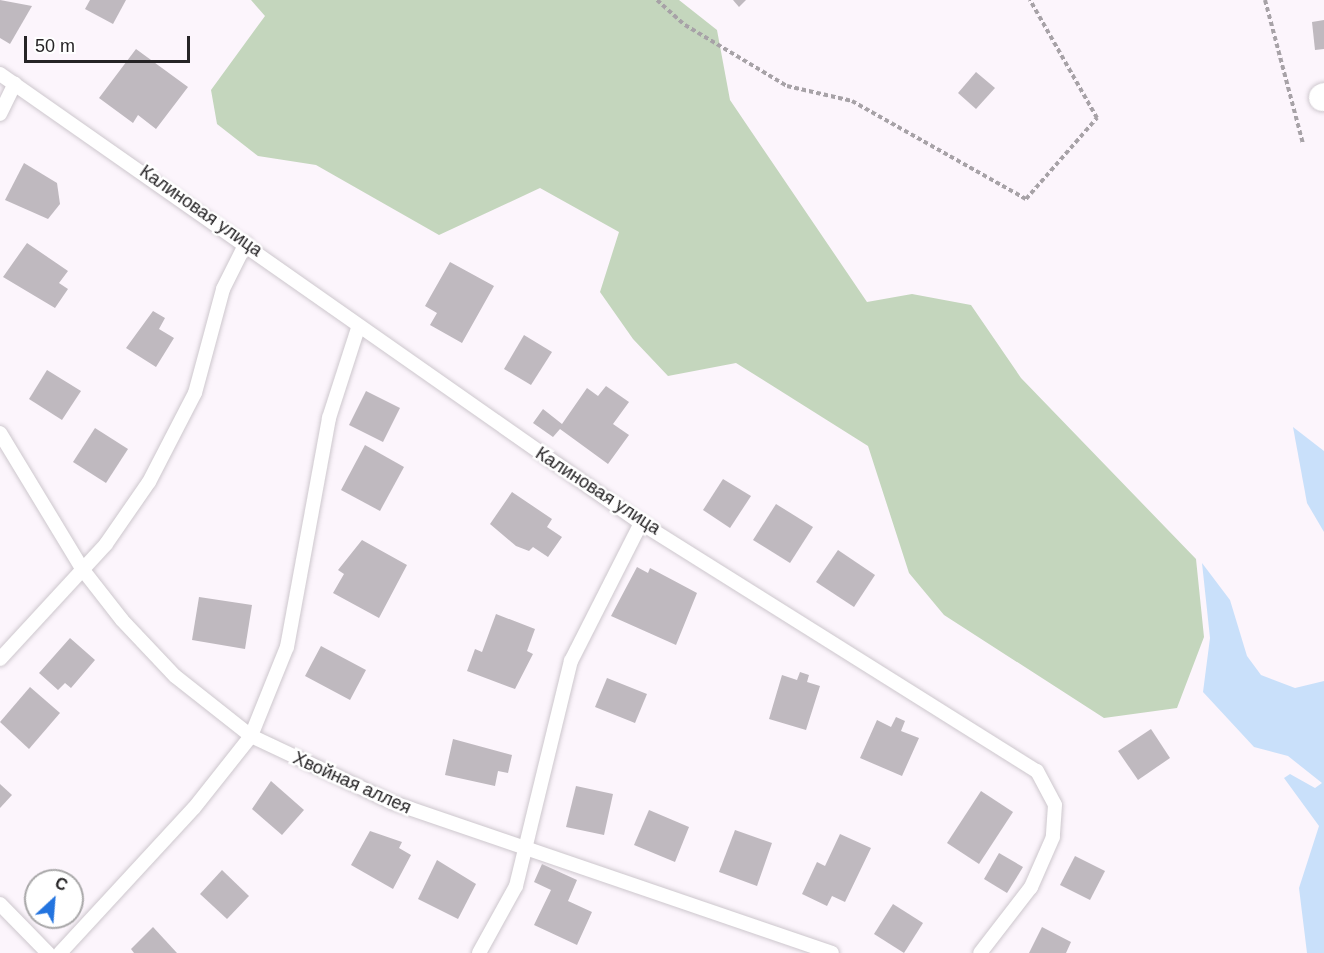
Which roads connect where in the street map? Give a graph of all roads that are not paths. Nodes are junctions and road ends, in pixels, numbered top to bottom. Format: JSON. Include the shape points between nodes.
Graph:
{"nodes":[{"id":1,"x":0,"y":74,"type":"edge"},
{"id":2,"x":15,"y":83,"type":"junction"},
{"id":3,"x":0,"y":114,"type":"edge"},
{"id":4,"x":246,"y":243,"type":"junction"},
{"id":5,"x":358,"y":328,"type":"junction"},
{"id":6,"x":0,"y":433,"type":"edge"},
{"id":7,"x":641,"y":523,"type":"junction"},
{"id":8,"x":83,"y":570,"type":"junction"},
{"id":9,"x":0,"y":659,"type":"edge"},
{"id":10,"x":251,"y":736,"type":"junction"},
{"id":11,"x":526,"y":849,"type":"junction"},
{"id":12,"x":0,"y":904,"type":"edge"},
{"id":13,"x":48,"y":953,"type":"edge"},
{"id":14,"x":60,"y":953,"type":"edge"},
{"id":15,"x":479,"y":953,"type":"edge"},
{"id":16,"x":832,"y":953,"type":"edge"},
{"id":17,"x":980,"y":953,"type":"edge"}],
"edges":[{"from":1,"to":2,"type":"lane","name":"Калиновая улица"},
{"from":2,"to":3,"type":"lane"},
{"from":2,"to":4,"type":"lane","name":"Калиновая улица"},
{"from":4,"to":5,"type":"lane","name":"Калиновая улица"},
{"from":4,"to":8,"type":"lane","via":[[223,289],[210,352],[185,415],[134,507]]},
{"from":5,"to":7,"type":"lane","name":"Калиновая улица"},
{"from":5,"to":10,"type":"lane","via":[[329,418],[287,647]]},
{"from":6,"to":8,"type":"lane","name":"Хвойная аллея"},
{"from":7,"to":11,"type":"lane","via":[[565,678]]},
{"from":7,"to":17,"type":"lane","name":"Калиновая улица","via":[[1037,771],[1054,805],[1053,837],[1031,887]]},
{"from":8,"to":9,"type":"lane"},
{"from":8,"to":10,"type":"lane","name":"Хвойная аллея","via":[[175,676]]},
{"from":10,"to":11,"type":"lane","name":"Хвойная аллея","via":[[391,802]]},
{"from":10,"to":14,"type":"lane","via":[[194,808]]},
{"from":11,"to":15,"type":"lane","via":[[516,886]]},
{"from":11,"to":16,"type":"lane","name":"Хвойная аллея"},
{"from":12,"to":13,"type":"lane"}]}
